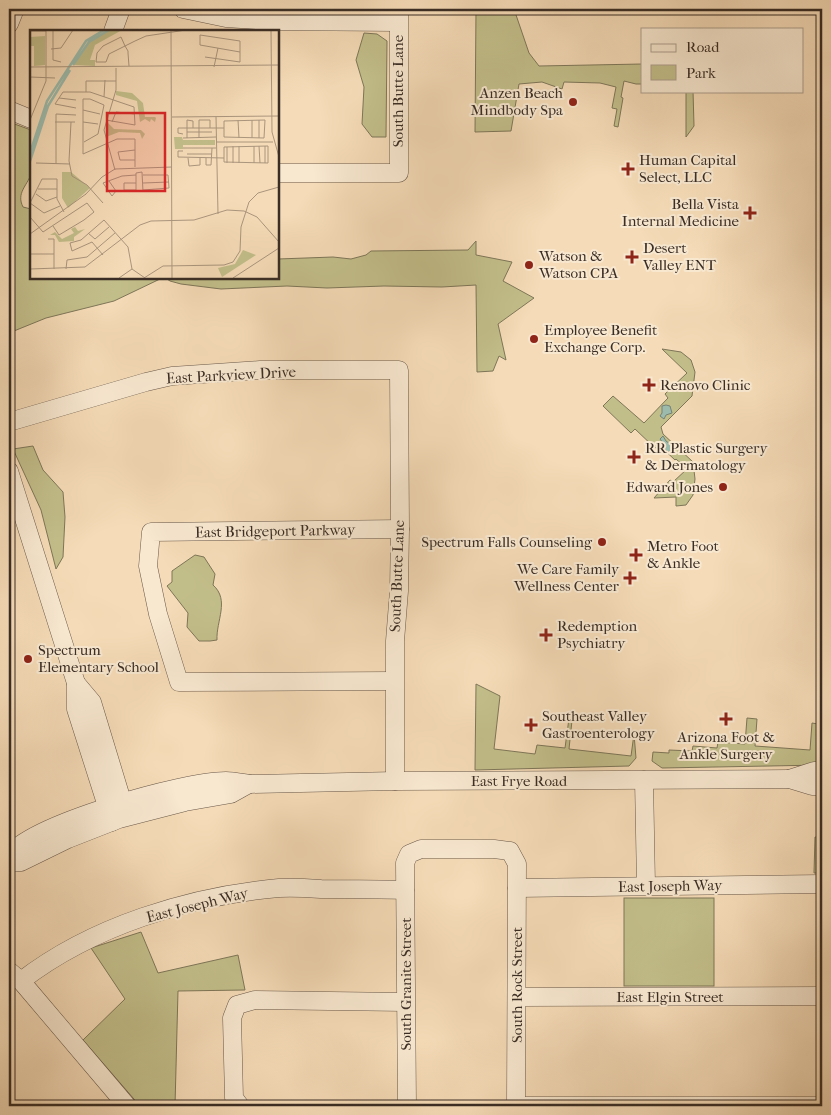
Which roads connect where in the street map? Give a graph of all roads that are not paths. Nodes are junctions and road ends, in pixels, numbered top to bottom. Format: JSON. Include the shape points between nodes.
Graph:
{"nodes":[{"id":1,"x":15,"y":9,"type":"edge"},
{"id":2,"x":121,"y":9,"type":"edge"},
{"id":3,"x":183,"y":9,"type":"edge"},
{"id":4,"x":398,"y":16,"type":"edge"},
{"id":5,"x":9,"y":24,"type":"edge"},
{"id":6,"x":113,"y":30,"type":"edge"},
{"id":7,"x":9,"y":110,"type":"edge"},
{"id":8,"x":30,"y":118,"type":"edge"},
{"id":9,"x":279,"y":174,"type":"edge"},
{"id":10,"x":399,"y":370,"type":"joint"},
{"id":11,"x":9,"y":422,"type":"edge"},
{"id":12,"x":9,"y":471,"type":"edge"},
{"id":13,"x":400,"y":530,"type":"junction"},
{"id":14,"x":394,"y":681,"type":"junction"},
{"id":15,"x":822,"y":771,"type":"edge"},
{"id":16,"x":790,"y":779,"type":"junction"},
{"id":17,"x":644,"y":780,"type":"junction"},
{"id":18,"x":395,"y":781,"type":"junction"},
{"id":19,"x":822,"y":786,"type":"edge"},
{"id":20,"x":117,"y":812,"type":"junction"},
{"id":21,"x":9,"y":856,"type":"edge"},
{"id":22,"x":9,"y":863,"type":"edge"},
{"id":23,"x":405,"y":863,"type":"joint"},
{"id":24,"x":822,"y":884,"type":"edge"},
{"id":25,"x":646,"y":885,"type":"junction"},
{"id":26,"x":517,"y":888,"type":"junction"},
{"id":27,"x":405,"y":890,"type":"junction"},
{"id":28,"x":15,"y":976,"type":"edge"},
{"id":29,"x":822,"y":996,"type":"edge"},
{"id":30,"x":517,"y":997,"type":"junction"},
{"id":31,"x":405,"y":1002,"type":"junction"},
{"id":32,"x":126,"y":1106,"type":"edge"},
{"id":33,"x":240,"y":1106,"type":"edge"},
{"id":34,"x":408,"y":1106,"type":"edge"},
{"id":35,"x":516,"y":1106,"type":"edge"},
{"id":36,"x":822,"y":1106,"type":"edge"}],
"edges":[{"from":1,"to":5,"type":"street"},
{"from":2,"to":6,"type":"street"},
{"from":3,"to":4,"type":"street","via":[[226,18],[260,20]]},
{"from":4,"to":9,"type":"street","name":"South Butte Lane","via":[[399,173]]},
{"from":7,"to":8,"type":"street"},
{"from":10,"to":11,"type":"street","name":"East Parkview Drive","via":[[260,370],[172,376]]},
{"from":10,"to":13,"type":"street","name":"South Butte Lane"},
{"from":12,"to":20,"type":"street","via":[[76,683],[76,709]]},
{"from":13,"to":14,"type":"street","name":"South Butte Lane"},
{"from":13,"to":14,"type":"street","name":"East Bridgeport Parkway","via":[[150,532],[148,566],[158,614],[179,682]]},
{"from":14,"to":18,"type":"street","name":"South Butte Lane"},
{"from":15,"to":16,"type":"street","name":"East Frye Road"},
{"from":16,"to":17,"type":"street","name":"East Frye Road"},
{"from":16,"to":19,"type":"street","name":"East Frye Road"},
{"from":17,"to":18,"type":"street","name":"East Frye Road"},
{"from":17,"to":25,"type":"street"},
{"from":18,"to":20,"type":"street","name":"East Frye Road","via":[[249,784],[231,794]]},
{"from":20,"to":21,"type":"street","via":[[81,817],[15,848]]},
{"from":20,"to":22,"type":"street","via":[[21,862]]},
{"from":23,"to":26,"type":"street","name":"South Rock Street","via":[[409,854],[421,848],[510,851],[517,864]]},
{"from":23,"to":27,"type":"street","name":"South Granite Street"},
{"from":24,"to":25,"type":"street","name":"East Joseph Way"},
{"from":25,"to":26,"type":"street","name":"East Joseph Way"},
{"from":26,"to":30,"type":"street","name":"South Rock Street"},
{"from":27,"to":28,"type":"street","name":"East Joseph Way","via":[[281,888],[208,899],[114,928]]},
{"from":27,"to":31,"type":"street","name":"South Granite Street"},
{"from":28,"to":32,"type":"street"},
{"from":29,"to":30,"type":"street","name":"East Elgin Street"},
{"from":30,"to":35,"type":"street","name":"South Rock Street"},
{"from":31,"to":33,"type":"street","via":[[255,1000],[237,1005],[232,1018],[234,1098]]},
{"from":31,"to":34,"type":"street","name":"South Granite Street"},
{"from":35,"to":36,"type":"street"}]}
